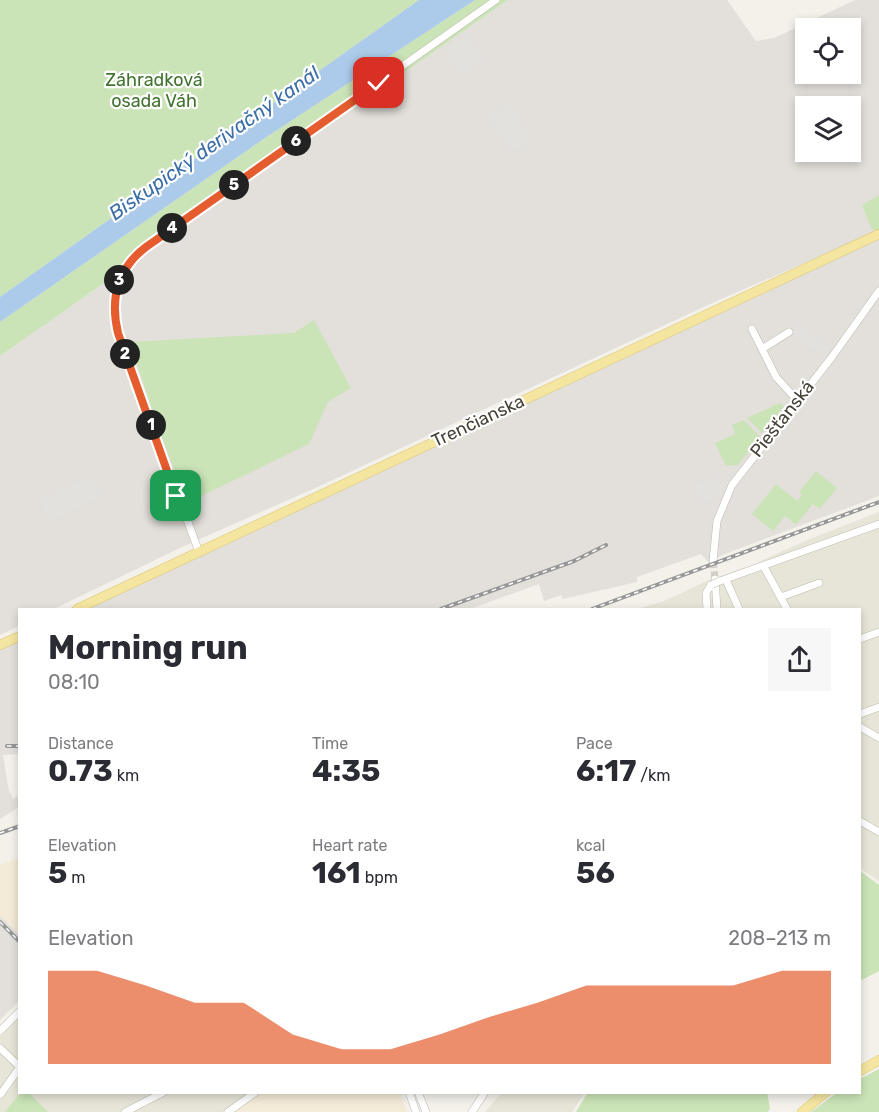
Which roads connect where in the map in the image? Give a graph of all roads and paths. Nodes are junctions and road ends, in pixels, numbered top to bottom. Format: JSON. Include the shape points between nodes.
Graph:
{"nodes":[{"id":1,"x":496,"y":0,"type":"edge"},
{"id":2,"x":879,"y":234,"type":"edge"},
{"id":3,"x":879,"y":291,"type":"edge"},
{"id":4,"x":752,"y":329,"type":"dead end"},
{"id":5,"x":789,"y":332,"type":"dead end"},
{"id":6,"x":762,"y":349,"type":"junction"},
{"id":7,"x":797,"y":400,"type":"junction"},
{"id":8,"x":879,"y":524,"type":"edge"},
{"id":9,"x":199,"y":552,"type":"junction"},
{"id":10,"x":713,"y":561,"type":"tunnel mouth"},
{"id":11,"x":764,"y":567,"type":"junction"},
{"id":12,"x":718,"y":581,"type":"junction"},
{"id":13,"x":819,"y":582,"type":"dead end"},
{"id":14,"x":781,"y":597,"type":"junction"},
{"id":15,"x":78,"y":608,"type":"edge"},
{"id":16,"x":707,"y":608,"type":"edge"},
{"id":17,"x":717,"y":608,"type":"edge"},
{"id":18,"x":738,"y":608,"type":"edge"},
{"id":19,"x":786,"y":608,"type":"edge"},
{"id":20,"x":879,"y":632,"type":"edge"},
{"id":21,"x":18,"y":637,"type":"edge"},
{"id":22,"x":861,"y":639,"type":"edge"},
{"id":23,"x":0,"y":645,"type":"edge"},
{"id":24,"x":879,"y":707,"type":"edge"},
{"id":25,"x":861,"y":714,"type":"edge"},
{"id":26,"x":861,"y":728,"type":"edge"},
{"id":27,"x":879,"y":738,"type":"edge"},
{"id":28,"x":861,"y":822,"type":"edge"},
{"id":29,"x":879,"y":832,"type":"edge"},
{"id":30,"x":18,"y":1013,"type":"edge"},
{"id":31,"x":0,"y":1031,"type":"edge"},
{"id":32,"x":0,"y":1048,"type":"edge"},
{"id":33,"x":879,"y":1060,"type":"edge"},
{"id":34,"x":18,"y":1065,"type":"edge"},
{"id":35,"x":18,"y":1070,"type":"edge"},
{"id":36,"x":861,"y":1070,"type":"edge"},
{"id":37,"x":160,"y":1094,"type":"edge"},
{"id":38,"x":253,"y":1094,"type":"edge"},
{"id":39,"x":410,"y":1094,"type":"edge"},
{"id":40,"x":419,"y":1094,"type":"edge"},
{"id":41,"x":484,"y":1094,"type":"edge"},
{"id":42,"x":824,"y":1094,"type":"edge"},
{"id":43,"x":0,"y":1095,"type":"edge"},
{"id":44,"x":125,"y":1112,"type":"edge"},
{"id":45,"x":228,"y":1112,"type":"edge"},
{"id":46,"x":416,"y":1112,"type":"edge"},
{"id":47,"x":426,"y":1112,"type":"edge"},
{"id":48,"x":472,"y":1112,"type":"edge"},
{"id":49,"x":802,"y":1112,"type":"edge"}],
"edges":[{"from":1,"to":9,"type":"street","via":[[146,247],[122,273],[114,306],[118,333]]},
{"from":2,"to":9,"type":"main road","name":"Trenčianska"},
{"from":3,"to":7,"type":"street","name":"Piešťanská"},
{"from":4,"to":6,"type":"street"},
{"from":5,"to":6,"type":"street"},
{"from":6,"to":7,"type":"street","via":[[776,377]]},
{"from":7,"to":10,"type":"street","name":"Piešťanská","via":[[728,493],[715,531]]},
{"from":8,"to":11,"type":"street"},
{"from":9,"to":15,"type":"main road","name":"Trenčianska"},
{"from":11,"to":12,"type":"street"},
{"from":11,"to":14,"type":"street"},
{"from":12,"to":16,"type":"street","via":[[706,593]]},
{"from":12,"to":17,"type":"street"},
{"from":12,"to":18,"type":"street"},
{"from":13,"to":14,"type":"street"},
{"from":14,"to":19,"type":"street"},
{"from":20,"to":22,"type":"street"},
{"from":21,"to":23,"type":"main road"},
{"from":24,"to":25,"type":"street"},
{"from":26,"to":27,"type":"street"},
{"from":28,"to":29,"type":"street"},
{"from":30,"to":31,"type":"street"},
{"from":32,"to":34,"type":"street"},
{"from":33,"to":36,"type":"main road"},
{"from":35,"to":43,"type":"street"},
{"from":37,"to":44,"type":"street"},
{"from":38,"to":45,"type":"street"},
{"from":39,"to":46,"type":"street"},
{"from":40,"to":47,"type":"street"},
{"from":41,"to":48,"type":"street"},
{"from":42,"to":49,"type":"main road"}]}
